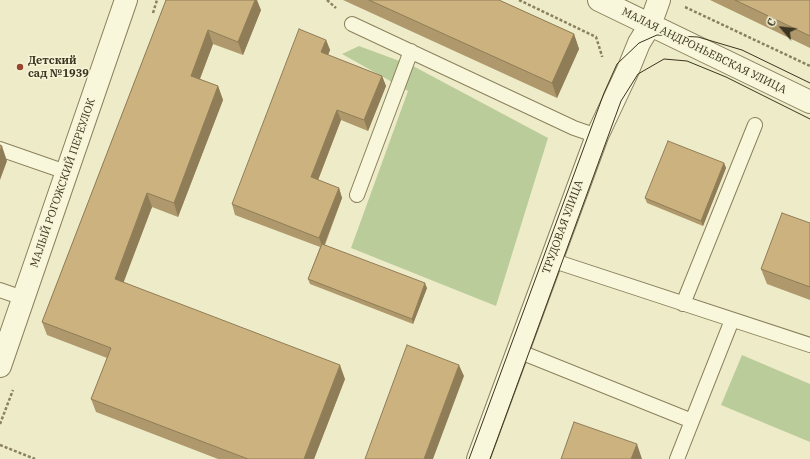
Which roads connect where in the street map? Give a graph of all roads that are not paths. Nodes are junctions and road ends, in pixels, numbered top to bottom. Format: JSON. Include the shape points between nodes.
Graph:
{"nodes":[{"id":1,"x":126,"y":0,"type":"edge"},
{"id":2,"x":599,"y":0,"type":"edge"},
{"id":3,"x":659,"y":0,"type":"edge"},
{"id":4,"x":352,"y":24,"type":"dead end"},
{"id":5,"x":650,"y":25,"type":"junction"},
{"id":6,"x":411,"y":51,"type":"junction"},
{"id":7,"x":810,"y":102,"type":"edge"},
{"id":8,"x":755,"y":125,"type":"dead end"},
{"id":9,"x":597,"y":136,"type":"junction"},
{"id":10,"x":0,"y":149,"type":"edge"},
{"id":11,"x":66,"y":172,"type":"junction"},
{"id":12,"x":357,"y":195,"type":"dead end"},
{"id":13,"x":552,"y":260,"type":"junction"},
{"id":14,"x":0,"y":290,"type":"edge"},
{"id":15,"x":23,"y":298,"type":"junction"},
{"id":16,"x":683,"y":304,"type":"junction"},
{"id":17,"x":732,"y":320,"type":"junction"},
{"id":18,"x":810,"y":345,"type":"edge"},
{"id":19,"x":518,"y":351,"type":"junction"},
{"id":20,"x":0,"y":366,"type":"edge"},
{"id":21,"x":692,"y":420,"type":"junction"},
{"id":22,"x":478,"y":459,"type":"edge"},
{"id":23,"x":677,"y":459,"type":"edge"}],
"edges":[{"from":1,"to":11,"type":"street","name":"МАЛЫЙ РОГОЖСКИЙ ПЕРЕУЛОК"},
{"from":2,"to":5,"type":"street","name":"МАЛАЯ АНДРОНЬЕВСКАЯ УЛИЦА"},
{"from":3,"to":5,"type":"street","name":"ТРУДОВАЯ УЛИЦА"},
{"from":4,"to":6,"type":"lane"},
{"from":5,"to":7,"type":"street","name":"МАЛАЯ АНДРОНЬЕВСКАЯ УЛИЦА"},
{"from":5,"to":9,"type":"street","name":"ТРУДОВАЯ УЛИЦА","via":[[639,43]]},
{"from":6,"to":9,"type":"lane","via":[[574,128]]},
{"from":6,"to":12,"type":"lane"},
{"from":8,"to":16,"type":"lane"},
{"from":9,"to":13,"type":"street","name":"ТРУДОВАЯ УЛИЦА"},
{"from":10,"to":11,"type":"lane"},
{"from":11,"to":15,"type":"street","name":"МАЛЫЙ РОГОЖСКИЙ ПЕРЕУЛОК"},
{"from":13,"to":16,"type":"lane"},
{"from":13,"to":19,"type":"street","name":"ТРУДОВАЯ УЛИЦА"},
{"from":14,"to":15,"type":"lane"},
{"from":15,"to":20,"type":"street","name":"МАЛЫЙ РОГОЖСКИЙ ПЕРЕУЛОК"},
{"from":16,"to":17,"type":"lane"},
{"from":17,"to":18,"type":"lane"},
{"from":17,"to":21,"type":"lane"},
{"from":19,"to":21,"type":"lane"},
{"from":19,"to":22,"type":"street","name":"ТРУДОВАЯ УЛИЦА"},
{"from":21,"to":23,"type":"lane"}]}
